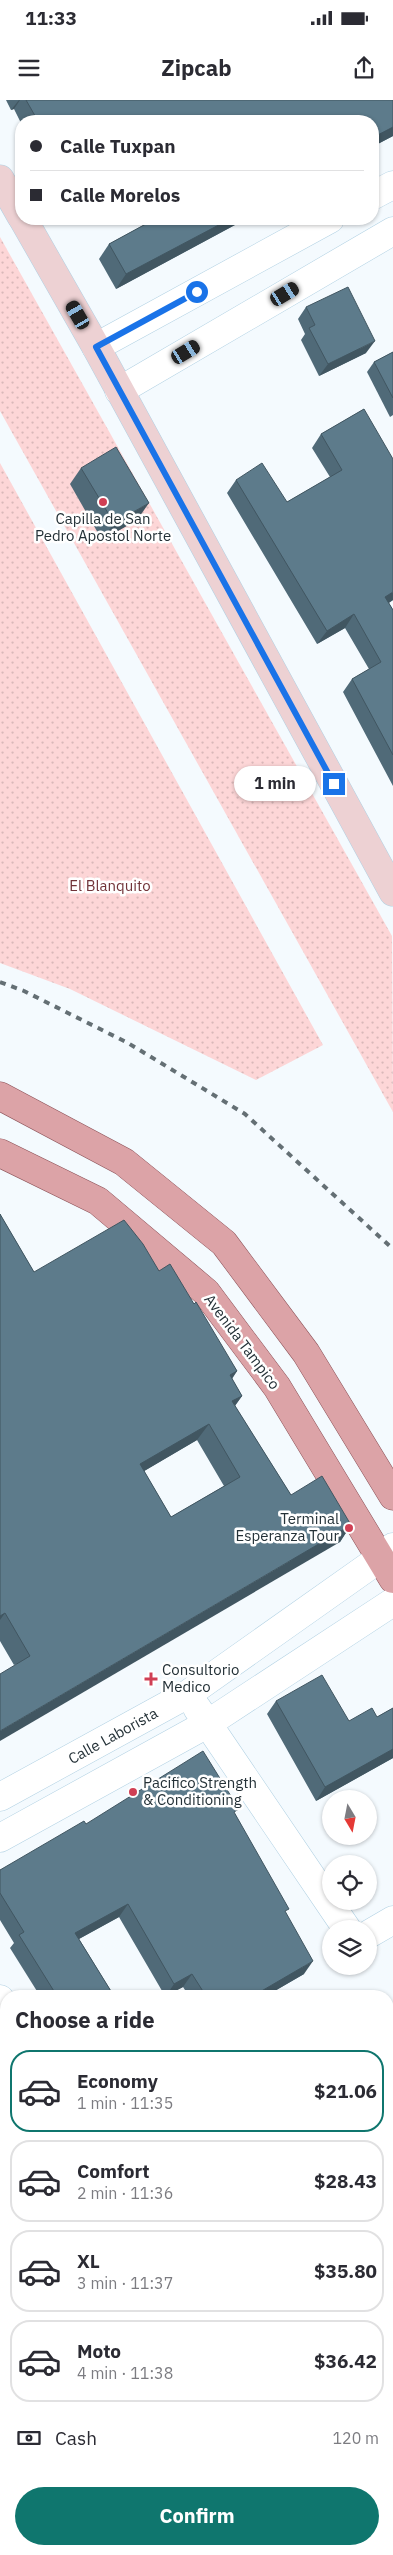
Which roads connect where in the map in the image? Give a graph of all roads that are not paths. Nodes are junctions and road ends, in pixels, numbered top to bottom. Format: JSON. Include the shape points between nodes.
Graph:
{"nodes":[{"id":1,"x":0,"y":179,"type":"edge"},
{"id":2,"x":393,"y":186,"type":"edge"},
{"id":3,"x":379,"y":193,"type":"edge"},
{"id":4,"x":15,"y":205,"type":"edge"},
{"id":5,"x":27,"y":225,"type":"edge"},
{"id":6,"x":319,"y":225,"type":"edge"},
{"id":7,"x":393,"y":231,"type":"edge"},
{"id":8,"x":96,"y":347,"type":"junction"},
{"id":9,"x":120,"y":391,"type":"junction"},
{"id":10,"x":389,"y":875,"type":"edge"},
{"id":11,"x":0,"y":1096,"type":"edge"},
{"id":12,"x":0,"y":1154,"type":"edge"},
{"id":13,"x":393,"y":1496,"type":"edge"},
{"id":14,"x":388,"y":1562,"type":"edge"},
{"id":15,"x":393,"y":1602,"type":"edge"},
{"id":16,"x":188,"y":1694,"type":"junction"},
{"id":17,"x":207,"y":1724,"type":"junction"},
{"id":18,"x":0,"y":1798,"type":"edge"},
{"id":19,"x":0,"y":1838,"type":"edge"},
{"id":20,"x":340,"y":1920,"type":"edge"},
{"id":21,"x":393,"y":1920,"type":"edge"},
{"id":22,"x":377,"y":1929,"type":"edge"}],
"edges":[{"from":1,"to":4,"type":"street"},
{"from":2,"to":3,"type":"street"},
{"from":5,"to":8,"type":"street"},
{"from":6,"to":8,"type":"street"},
{"from":7,"to":9,"type":"street"},
{"from":8,"to":9,"type":"street"},
{"from":9,"to":10,"type":"street"},
{"from":11,"to":13,"type":"main road","via":[[124,1162],[224,1243],[306,1353]]},
{"from":12,"to":14,"type":"main road","name":"Avenida Tampico","via":[[98,1201],[206,1292],[277,1387]]},
{"from":14,"to":16,"type":"street","name":"Calle Laborista"},
{"from":15,"to":17,"type":"street"},
{"from":16,"to":17,"type":"street"},
{"from":16,"to":18,"type":"street","name":"Calle Laborista"},
{"from":17,"to":19,"type":"street"},
{"from":17,"to":20,"type":"street"},
{"from":21,"to":22,"type":"street"}]}
